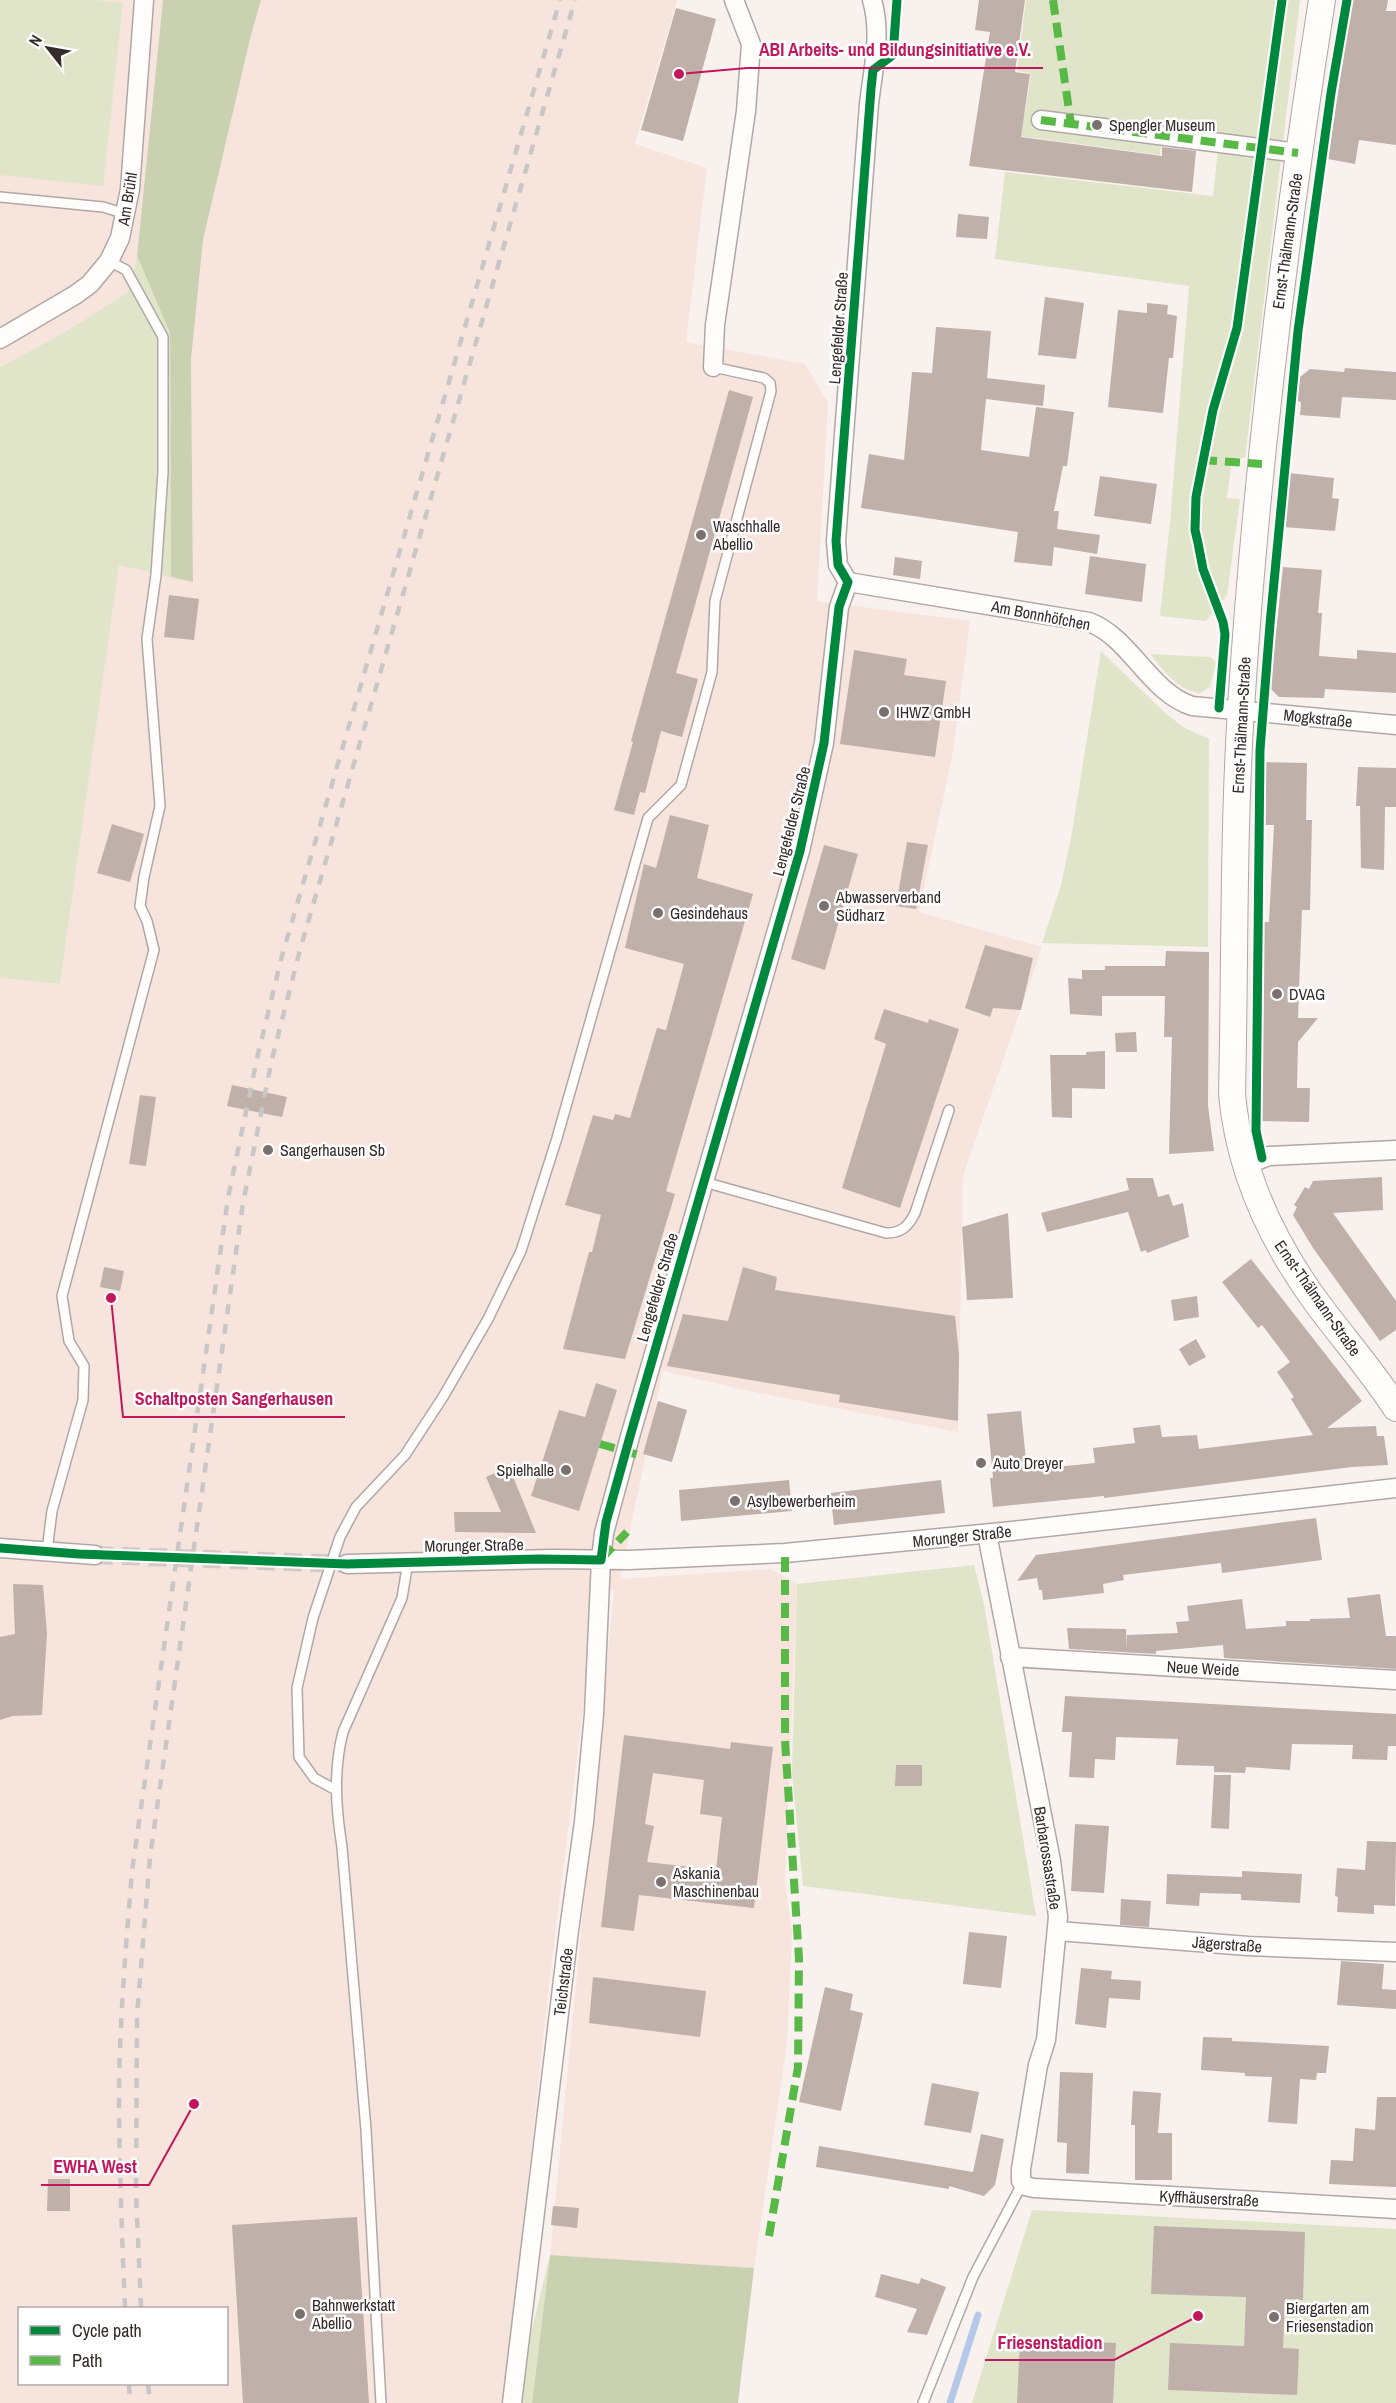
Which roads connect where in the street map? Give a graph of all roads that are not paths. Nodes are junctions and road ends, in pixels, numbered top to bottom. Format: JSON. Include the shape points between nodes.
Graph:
{"nodes":[{"id":1,"x":144,"y":0,"type":"edge"},
{"id":2,"x":734,"y":0,"type":"edge"},
{"id":3,"x":872,"y":0,"type":"edge"},
{"id":4,"x":1322,"y":0,"type":"edge"},
{"id":5,"x":1041,"y":120,"type":"dead end"},
{"id":6,"x":1298,"y":153,"type":"junction"},
{"id":7,"x":0,"y":197,"type":"edge"},
{"id":8,"x":126,"y":214,"type":"junction"},
{"id":9,"x":109,"y":261,"type":"junction"},
{"id":10,"x":0,"y":339,"type":"edge"},
{"id":11,"x":713,"y":367,"type":"joint"},
{"id":12,"x":848,"y":582,"type":"junction"},
{"id":13,"x":1241,"y":709,"type":"junction"},
{"id":14,"x":1396,"y":725,"type":"edge"},
{"id":15,"x":949,"y":1110,"type":"dead end"},
{"id":16,"x":1396,"y":1150,"type":"edge"},
{"id":17,"x":1244,"y":1166,"type":"junction"},
{"id":18,"x":704,"y":1182,"type":"junction"},
{"id":19,"x":1396,"y":1408,"type":"edge"},
{"id":20,"x":1396,"y":1488,"type":"edge"},
{"id":21,"x":987,"y":1534,"type":"junction"},
{"id":22,"x":0,"y":1548,"type":"edge"},
{"id":23,"x":47,"y":1551,"type":"junction"},
{"id":24,"x":95,"y":1555,"type":"tunnel mouth"},
{"id":25,"x":601,"y":1560,"type":"junction"},
{"id":26,"x":408,"y":1562,"type":"junction"},
{"id":27,"x":347,"y":1564,"type":"tunnel mouth"},
{"id":28,"x":1010,"y":1657,"type":"junction"},
{"id":29,"x":1396,"y":1680,"type":"edge"},
{"id":30,"x":336,"y":1790,"type":"junction"},
{"id":31,"x":1058,"y":1931,"type":"junction"},
{"id":32,"x":1396,"y":1952,"type":"edge"},
{"id":33,"x":1022,"y":2184,"type":"junction"},
{"id":34,"x":1396,"y":2209,"type":"edge"},
{"id":35,"x":381,"y":2403,"type":"edge"},
{"id":36,"x":512,"y":2403,"type":"edge"},
{"id":37,"x":923,"y":2403,"type":"edge"}],
"edges":[{"from":1,"to":8,"type":"street","name":"Am Brühl"},
{"from":2,"to":11,"type":"street","via":[[751,44]]},
{"from":3,"to":12,"type":"street","name":"Lengefelder Straße","via":[[877,40],[836,541],[838,565]]},
{"from":4,"to":6,"type":"street","name":"Ernst-Thälmann-Straße"},
{"from":5,"to":6,"type":"street"},
{"from":6,"to":13,"type":"street","name":"Ernst-Thälmann-Straße","via":[[1272,352]]},
{"from":7,"to":8,"type":"lane","via":[[103,207]]},
{"from":8,"to":9,"type":"street","name":"Am Brühl"},
{"from":9,"to":10,"type":"street","name":"Am Brühl","via":[[75,295]]},
{"from":9,"to":23,"type":"lane","via":[[126,270],[163,337],[163,472],[147,639],[160,806],[140,906],[154,950],[62,1296],[69,1341],[84,1366],[83,1400],[52,1511]]},
{"from":11,"to":30,"type":"lane","via":[[767,380],[771,391],[715,601],[712,672],[681,785],[648,818],[521,1251],[443,1397],[405,1455],[356,1507],[340,1537],[313,1618],[297,1688],[299,1757],[314,1778]]},
{"from":12,"to":13,"type":"street","name":"Am Bonnhöfchen","via":[[1089,622],[1106,632],[1182,702]]},
{"from":12,"to":18,"type":"street","name":"Lengefelder Straße","via":[[839,607],[824,743],[806,827]]},
{"from":13,"to":14,"type":"street","name":"Mogkstraße"},
{"from":13,"to":17,"type":"street","name":"Ernst-Thälmann-Straße","via":[[1232,1094]]},
{"from":15,"to":18,"type":"lane","via":[[915,1213],[903,1230],[895,1233]]},
{"from":16,"to":17,"type":"street","via":[[1269,1156]]},
{"from":17,"to":19,"type":"street","name":"Ernst-Thälmann-Straße","via":[[1284,1252]]},
{"from":18,"to":25,"type":"street","name":"Lengefelder Straße","via":[[606,1522]]},
{"from":20,"to":21,"type":"street","name":"Morunger Straße"},
{"from":21,"to":25,"type":"street","name":"Morunger Straße","via":[[785,1553]]},
{"from":21,"to":28,"type":"street","name":"Barbarossastraße"},
{"from":22,"to":23,"type":"street"},
{"from":23,"to":24,"type":"street"},
{"from":25,"to":26,"type":"street","name":"Morunger Straße"},
{"from":25,"to":36,"type":"street","name":"Teichstraße","via":[[584,1822]]},
{"from":26,"to":27,"type":"street","name":"Morunger Straße"},
{"from":26,"to":30,"type":"lane","via":[[402,1598],[343,1732],[337,1755]]},
{"from":28,"to":29,"type":"street","name":"Neue Weide"},
{"from":28,"to":31,"type":"street","name":"Barbarossastraße","via":[[1051,1861]]},
{"from":30,"to":35,"type":"lane","via":[[366,2130]]},
{"from":31,"to":32,"type":"street","name":"Jägerstraße","via":[[1248,1946]]},
{"from":31,"to":33,"type":"street","name":"Barbarossastraße","via":[[1046,2040],[1020,2169]]},
{"from":33,"to":34,"type":"street","name":"Kyffhäuserstraße","via":[[1034,2188]]},
{"from":33,"to":37,"type":"lane","via":[[973,2277]]}]}
